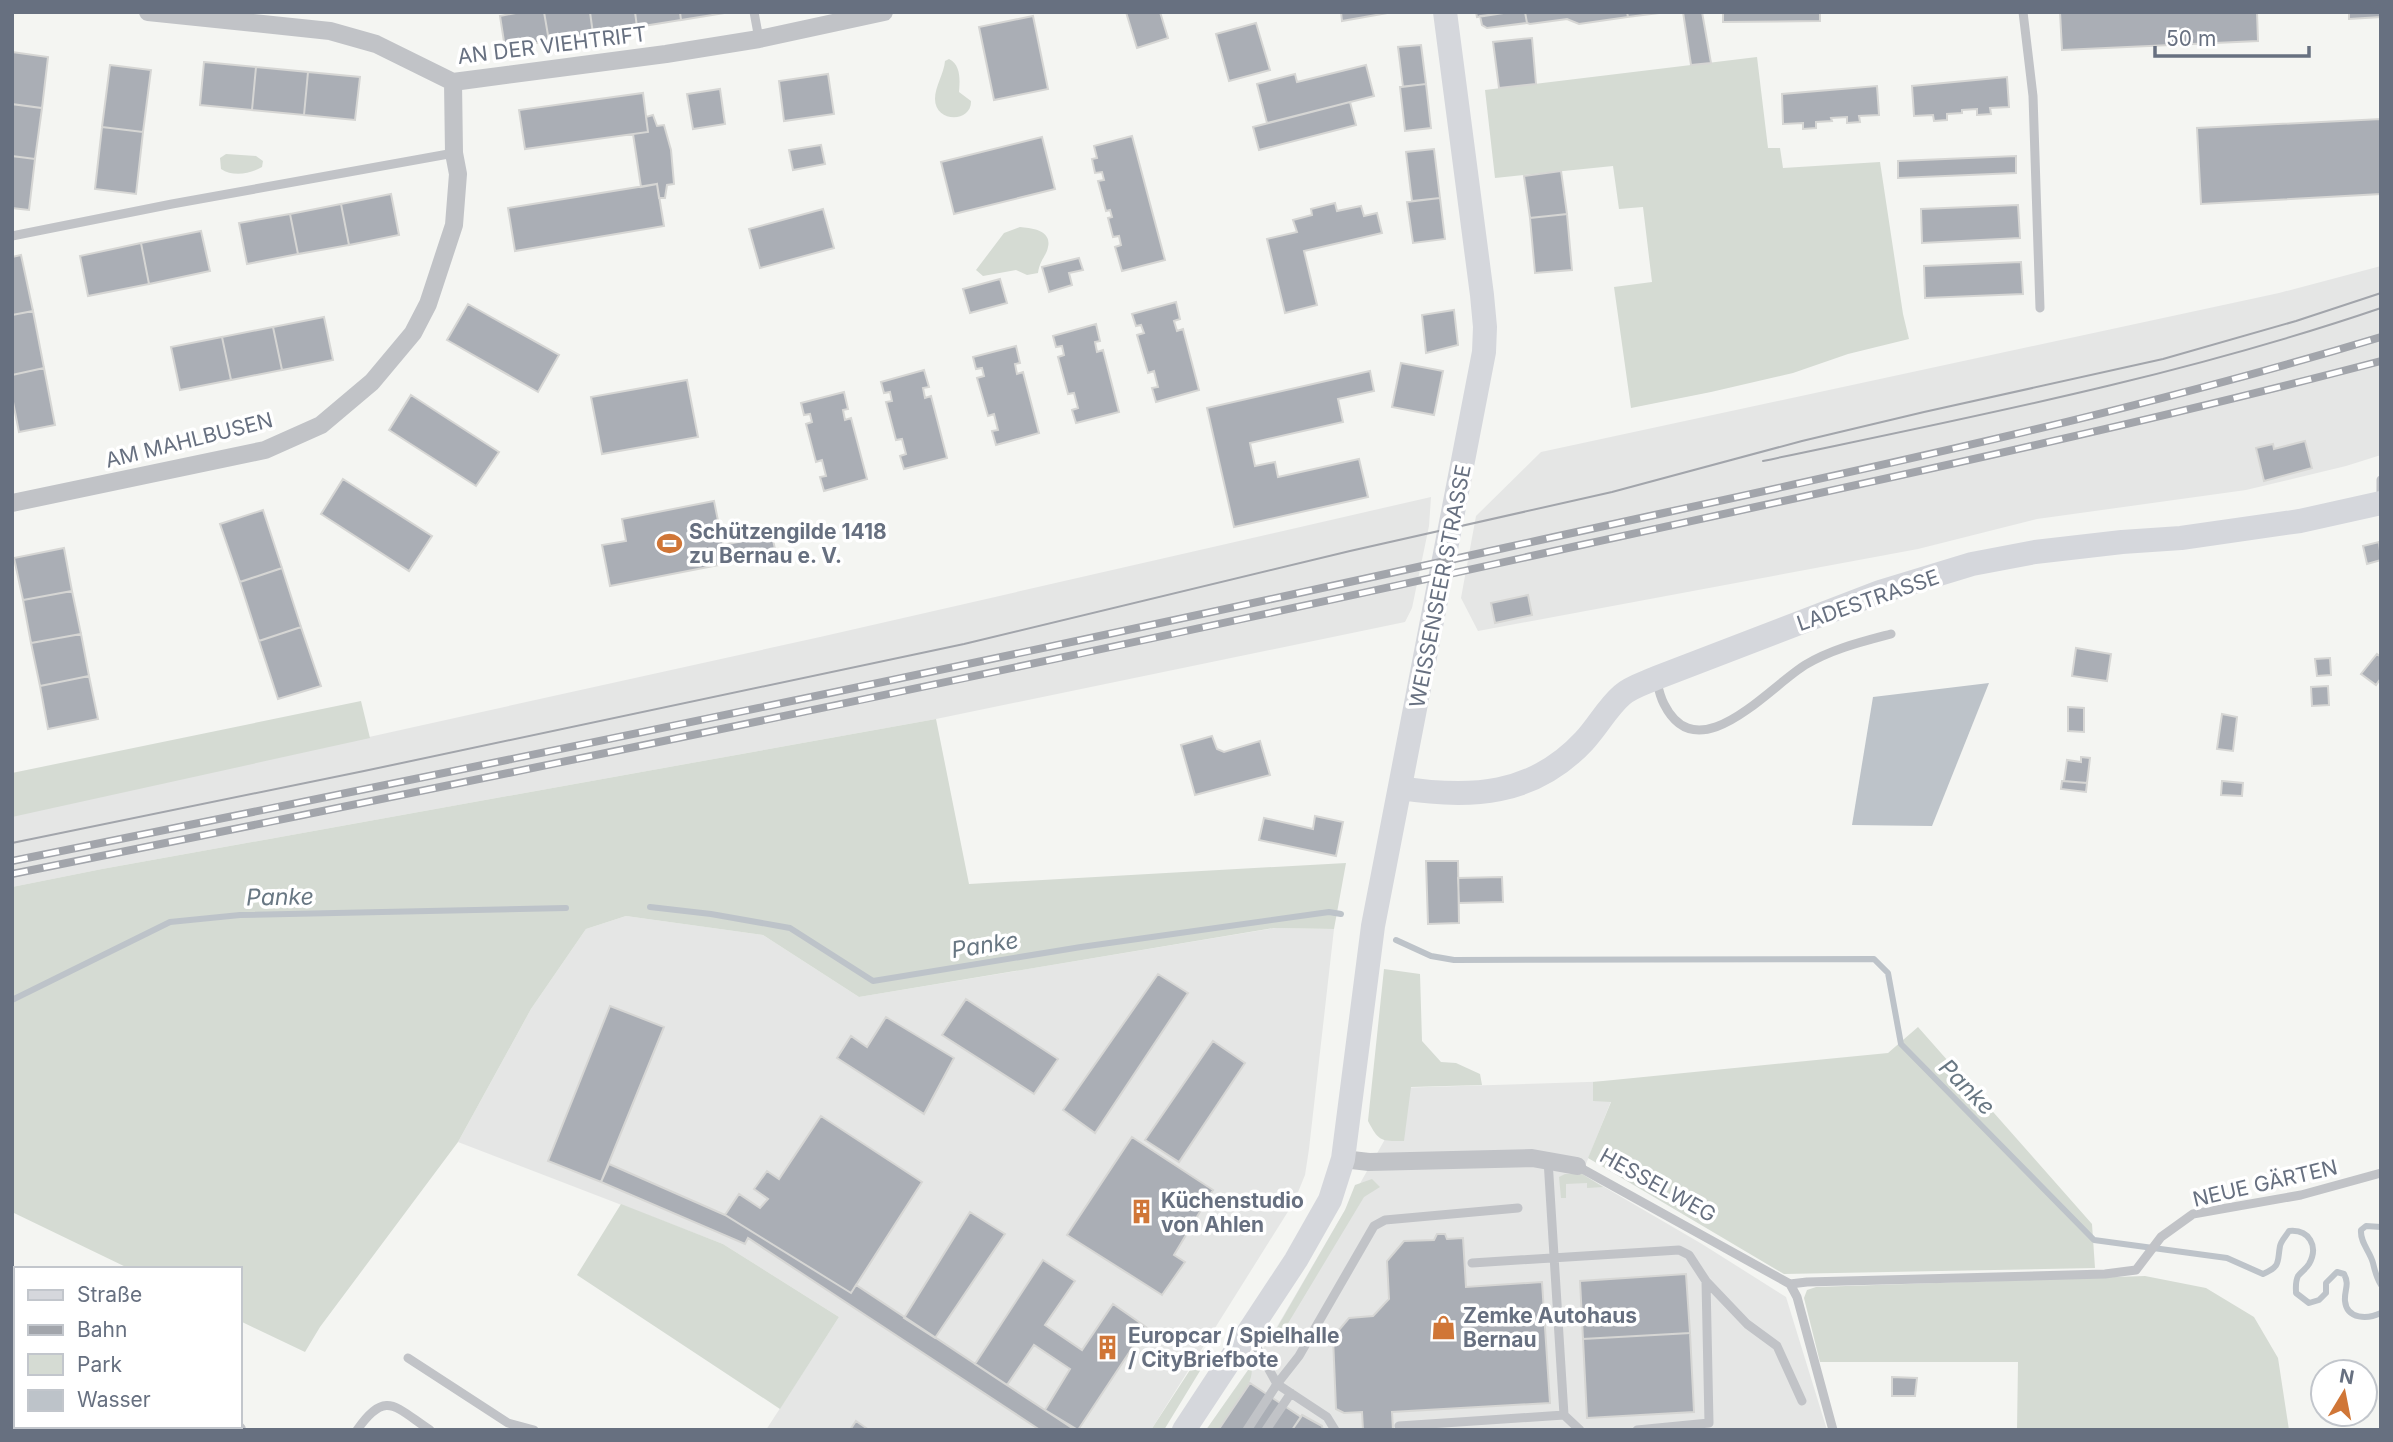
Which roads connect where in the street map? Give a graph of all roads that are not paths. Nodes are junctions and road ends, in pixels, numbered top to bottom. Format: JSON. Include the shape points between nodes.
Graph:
{"nodes":[{"id":1,"x":148,"y":12,"type":"edge"},
{"id":2,"x":754,"y":12,"type":"edge"},
{"id":3,"x":884,"y":12,"type":"edge"},
{"id":4,"x":1445,"y":12,"type":"edge"},
{"id":5,"x":2024,"y":12,"type":"edge"},
{"id":6,"x":203,"y":15,"type":"edge"},
{"id":7,"x":853,"y":16,"type":"edge"},
{"id":8,"x":759,"y":39,"type":"junction"},
{"id":9,"x":453,"y":82,"type":"junction"},
{"id":10,"x":454,"y":153,"type":"junction"},
{"id":11,"x":12,"y":236,"type":"edge"},
{"id":12,"x":2040,"y":308,"type":"dead end"},
{"id":13,"x":2381,"y":481,"type":"edge"},
{"id":14,"x":2381,"y":501,"type":"edge"},
{"id":15,"x":12,"y":503,"type":"edge"},
{"id":16,"x":1891,"y":634,"type":"dead end"},
{"id":17,"x":1656,"y":678,"type":"junction"},
{"id":18,"x":1400,"y":788,"type":"junction"},
{"id":19,"x":1343,"y":1159,"type":"junction"},
{"id":20,"x":1548,"y":1160,"type":"junction"},
{"id":21,"x":1577,"y":1166,"type":"joint"},
{"id":22,"x":2381,"y":1173,"type":"edge"},
{"id":23,"x":1518,"y":1208,"type":"dead end"},
{"id":24,"x":1554,"y":1258,"type":"junction"},
{"id":25,"x":1472,"y":1263,"type":"dead end"},
{"id":26,"x":1706,"y":1282,"type":"junction"},
{"id":27,"x":1790,"y":1284,"type":"junction"},
{"id":28,"x":1249,"y":1332,"type":"junction"},
{"id":29,"x":408,"y":1357,"type":"dead end"},
{"id":30,"x":1277,"y":1384,"type":"junction"},
{"id":31,"x":1291,"y":1393,"type":"junction"},
{"id":32,"x":1802,"y":1401,"type":"dead end"},
{"id":33,"x":1564,"y":1415,"type":"junction"},
{"id":34,"x":1399,"y":1426,"type":"dead end"},
{"id":35,"x":357,"y":1430,"type":"edge"},
{"id":36,"x":430,"y":1430,"type":"edge"},
{"id":37,"x":534,"y":1430,"type":"edge"},
{"id":38,"x":1184,"y":1430,"type":"edge"},
{"id":39,"x":1247,"y":1430,"type":"edge"},
{"id":40,"x":1266,"y":1430,"type":"edge"},
{"id":41,"x":1335,"y":1430,"type":"edge"},
{"id":42,"x":1580,"y":1430,"type":"edge"},
{"id":43,"x":1637,"y":1430,"type":"edge"},
{"id":44,"x":1833,"y":1430,"type":"edge"}],
"edges":[{"from":1,"to":6,"type":"street","name":"AN DER VIEHTRIFT"},
{"from":2,"to":8,"type":"lane"},
{"from":3,"to":7,"type":"street","name":"AN DER VIEHTRIFT"},
{"from":4,"to":18,"type":"main road","name":"WEISSENSEER STRASSE","via":[[1482,295],[1484,352]]},
{"from":5,"to":12,"type":"lane","via":[[2033,96]]},
{"from":6,"to":9,"type":"street","name":"AN DER VIEHTRIFT","via":[[330,31],[376,44]]},
{"from":7,"to":8,"type":"street","name":"AN DER VIEHTRIFT"},
{"from":8,"to":9,"type":"street","name":"AN DER VIEHTRIFT"},
{"from":9,"to":10,"type":"street","name":"AM MAHLBUSEN"},
{"from":10,"to":11,"type":"lane"},
{"from":10,"to":15,"type":"street","name":"AM MAHLBUSEN","via":[[458,184],[454,225],[428,304],[413,333],[372,382],[321,425],[265,450]]},
{"from":13,"to":14,"type":"lane"},
{"from":14,"to":17,"type":"main road","name":"LADESTRASSE","via":[[2300,521],[2035,552],[1972,564],[1880,592]]},
{"from":16,"to":17,"type":"lane","via":[[1838,649],[1804,666],[1730,722],[1708,731],[1692,731],[1677,721],[1664,705]]},
{"from":17,"to":18,"type":"main road","name":"LADESTRASSE","via":[[1624,693],[1560,764],[1528,782],[1460,794]]},
{"from":18,"to":19,"type":"main road","name":"WEISSENSEER STRASSE","via":[[1375,891]]},
{"from":19,"to":20,"type":"street","name":"HESSELWEG"},
{"from":19,"to":28,"type":"main road","name":"WEISSENSEER STRASSE","via":[[1330,1200]]},
{"from":20,"to":21,"type":"street","name":"HESSELWEG"},
{"from":20,"to":24,"type":"lane"},
{"from":21,"to":27,"type":"lane","name":"HESSELWEG"},
{"from":22,"to":27,"type":"lane","name":"NEUE GÄRTEN","via":[[2301,1195],[2193,1214],[2161,1237],[2136,1270]]},
{"from":23,"to":30,"type":"lane","via":[[1385,1220],[1374,1226],[1299,1356]]},
{"from":24,"to":25,"type":"lane"},
{"from":24,"to":26,"type":"lane","via":[[1679,1250],[1689,1255]]},
{"from":24,"to":33,"type":"lane"},
{"from":26,"to":32,"type":"lane","via":[[1747,1324],[1777,1346]]},
{"from":26,"to":43,"type":"lane","via":[[1709,1423]]},
{"from":27,"to":44,"type":"lane"},
{"from":28,"to":30,"type":"lane"},
{"from":28,"to":38,"type":"main road","name":"WEISSENSEER STRASSE"},
{"from":29,"to":37,"type":"lane","via":[[508,1423]]},
{"from":30,"to":31,"type":"lane"},
{"from":30,"to":39,"type":"lane"},
{"from":31,"to":40,"type":"lane"},
{"from":31,"to":41,"type":"lane","via":[[1328,1417]]},
{"from":33,"to":34,"type":"lane"},
{"from":33,"to":42,"type":"lane"},
{"from":35,"to":36,"type":"lane","via":[[383,1405],[393,1406]]}]}
